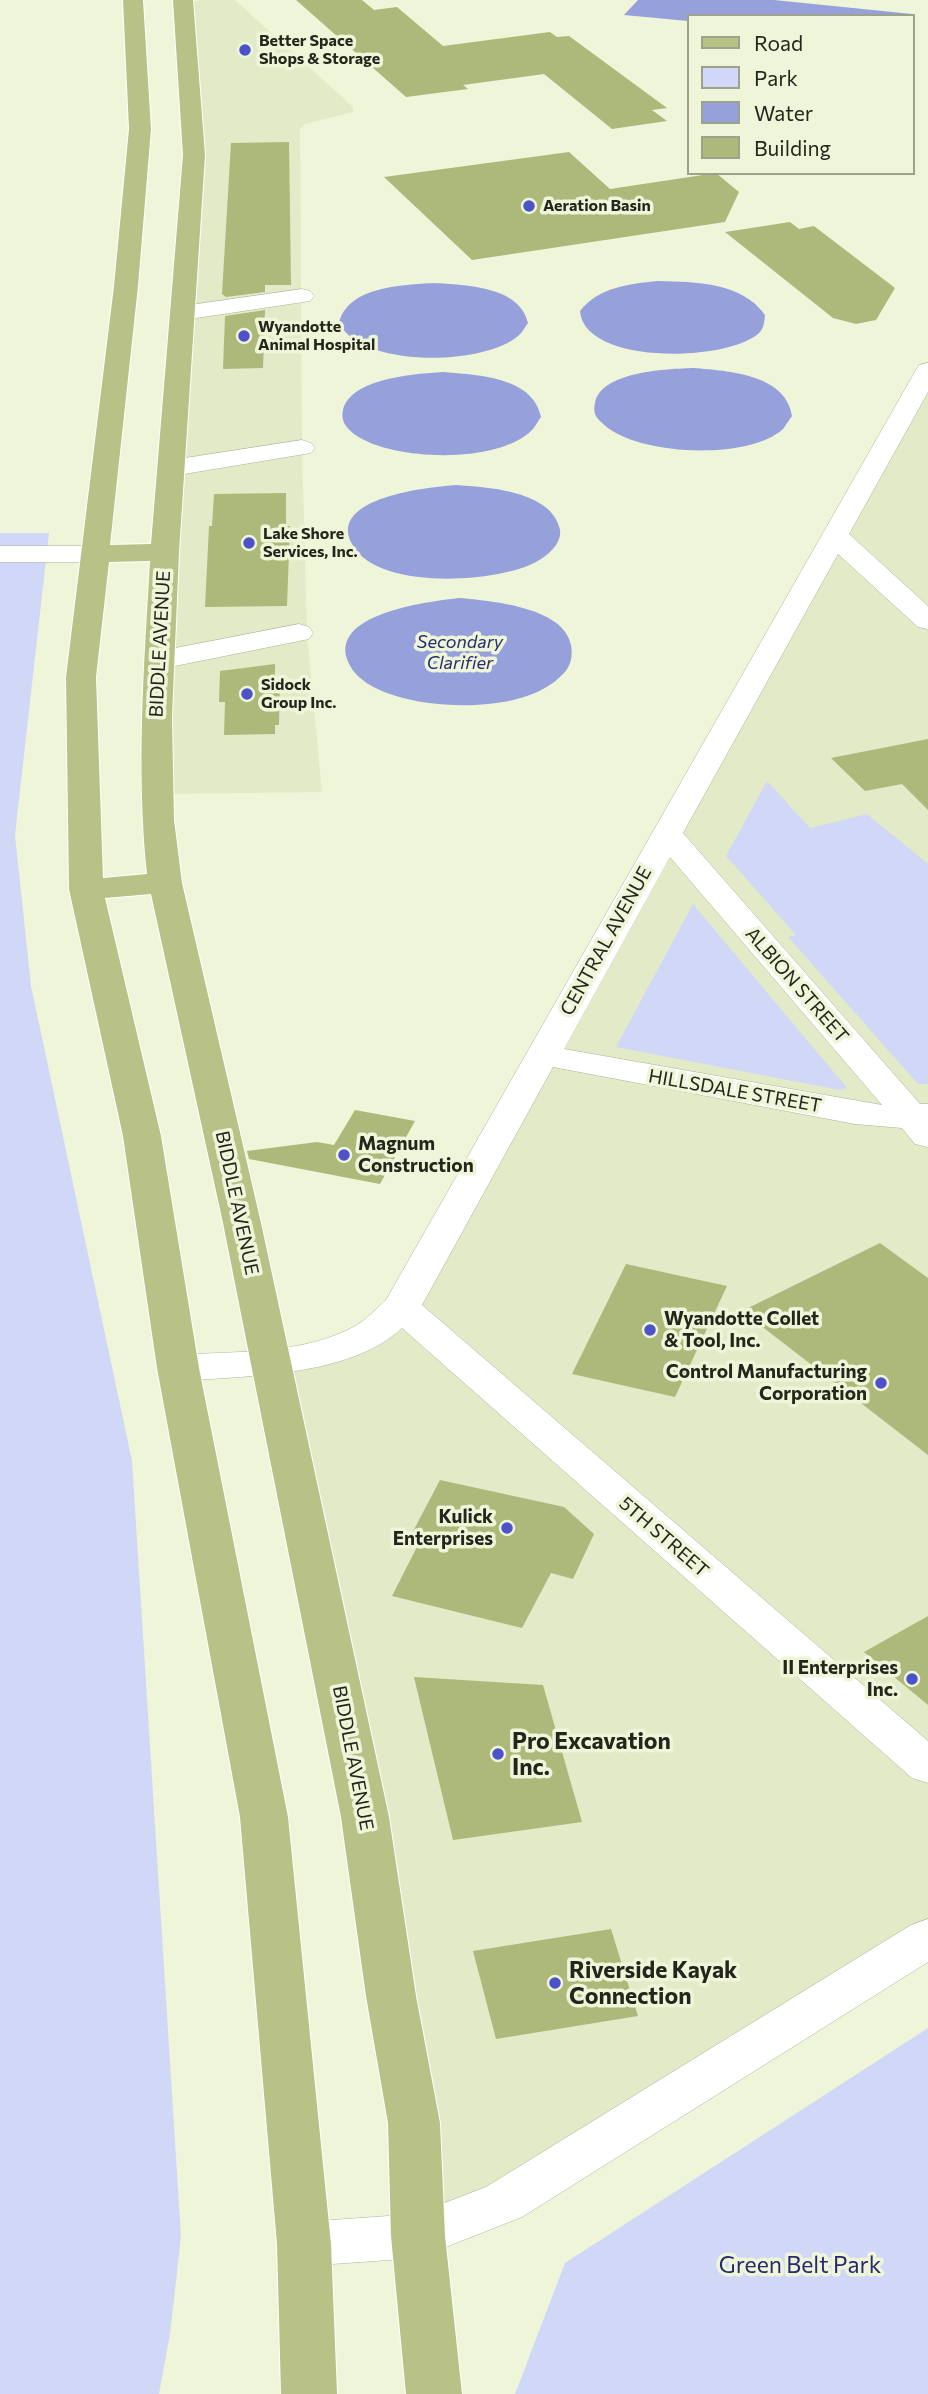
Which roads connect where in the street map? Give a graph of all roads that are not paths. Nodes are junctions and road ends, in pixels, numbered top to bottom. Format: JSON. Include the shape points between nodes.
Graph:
{"nodes":[{"id":1,"x":164,"y":5,"type":"edge"},
{"id":2,"x":166,"y":162,"type":"junction"},
{"id":3,"x":161,"y":292,"type":"junction"},
{"id":4,"x":302,"y":296,"type":"dead end"},
{"id":5,"x":928,"y":370,"type":"edge"},
{"id":6,"x":302,"y":448,"type":"dead end"},
{"id":7,"x":172,"y":468,"type":"junction"},
{"id":8,"x":835,"y":536,"type":"junction"},
{"id":9,"x":165,"y":552,"type":"junction"},
{"id":10,"x":0,"y":554,"type":"edge"},
{"id":11,"x":96,"y":554,"type":"junction"},
{"id":12,"x":928,"y":621,"type":"edge"},
{"id":13,"x":299,"y":633,"type":"dead end"},
{"id":14,"x":160,"y":660,"type":"junction"},
{"id":15,"x":667,"y":834,"type":"junction"},
{"id":16,"x":165,"y":883,"type":"junction"},
{"id":17,"x":86,"y":889,"type":"junction"},
{"id":18,"x":542,"y":1055,"type":"junction"},
{"id":19,"x":923,"y":1122,"type":"edge"},
{"id":20,"x":401,"y":1307,"type":"junction"},
{"id":21,"x":269,"y":1361,"type":"junction"},
{"id":22,"x":178,"y":1368,"type":"junction"},
{"id":23,"x":928,"y":1766,"type":"edge"},
{"id":24,"x":928,"y":1938,"type":"edge"},
{"id":25,"x":418,"y":2236,"type":"junction"},
{"id":26,"x":304,"y":2244,"type":"junction"},
{"id":27,"x":309,"y":2394,"type":"edge"},
{"id":28,"x":434,"y":2394,"type":"edge"}],
"edges":[{"from":1,"to":2,"type":"main road","name":"BIDDLE AVENUE","via":[[191,92]]},
{"from":1,"to":2,"type":"main road","name":"BIDDLE AVENUE","via":[[140,130]]},
{"from":2,"to":3,"type":"main road","name":"BIDDLE AVENUE"},
{"from":2,"to":3,"type":"main road","name":"BIDDLE AVENUE"},
{"from":3,"to":4,"type":"street"},
{"from":3,"to":7,"type":"main road","name":"BIDDLE AVENUE"},
{"from":3,"to":11,"type":"main road","name":"BIDDLE AVENUE"},
{"from":5,"to":8,"type":"street","name":"CENTRAL AVENUE"},
{"from":6,"to":7,"type":"street"},
{"from":7,"to":9,"type":"main road","name":"BIDDLE AVENUE"},
{"from":8,"to":12,"type":"street"},
{"from":8,"to":15,"type":"street","name":"CENTRAL AVENUE"},
{"from":9,"to":11,"type":"main road"},
{"from":9,"to":14,"type":"main road","name":"BIDDLE AVENUE"},
{"from":10,"to":11,"type":"street"},
{"from":11,"to":17,"type":"main road","name":"BIDDLE AVENUE","via":[[81,677]]},
{"from":13,"to":14,"type":"street"},
{"from":14,"to":16,"type":"main road","name":"BIDDLE AVENUE","via":[[155,767]]},
{"from":15,"to":18,"type":"street","name":"CENTRAL AVENUE"},
{"from":15,"to":19,"type":"street","name":"ALBION STREET"},
{"from":16,"to":17,"type":"main road"},
{"from":16,"to":21,"type":"main road","name":"BIDDLE AVENUE"},
{"from":17,"to":22,"type":"main road","name":"BIDDLE AVENUE","via":[[142,1136]]},
{"from":18,"to":19,"type":"street","name":"HILLSDALE STREET"},
{"from":18,"to":20,"type":"street","name":"CENTRAL AVENUE"},
{"from":20,"to":21,"type":"street","name":"CENTRAL AVENUE","via":[[370,1334],[323,1352]]},
{"from":20,"to":23,"type":"street","name":"5TH STREET"},
{"from":21,"to":22,"type":"street","name":"CENTRAL AVENUE"},
{"from":21,"to":25,"type":"main road","name":"BIDDLE AVENUE","via":[[365,1817],[414,2123]]},
{"from":22,"to":26,"type":"main road","name":"BIDDLE AVENUE","via":[[264,1817]]},
{"from":24,"to":25,"type":"street","via":[[504,2202]]},
{"from":25,"to":26,"type":"street"},
{"from":25,"to":28,"type":"main road","name":"BIDDLE AVENUE"},
{"from":26,"to":27,"type":"main road","name":"BIDDLE AVENUE"}]}
